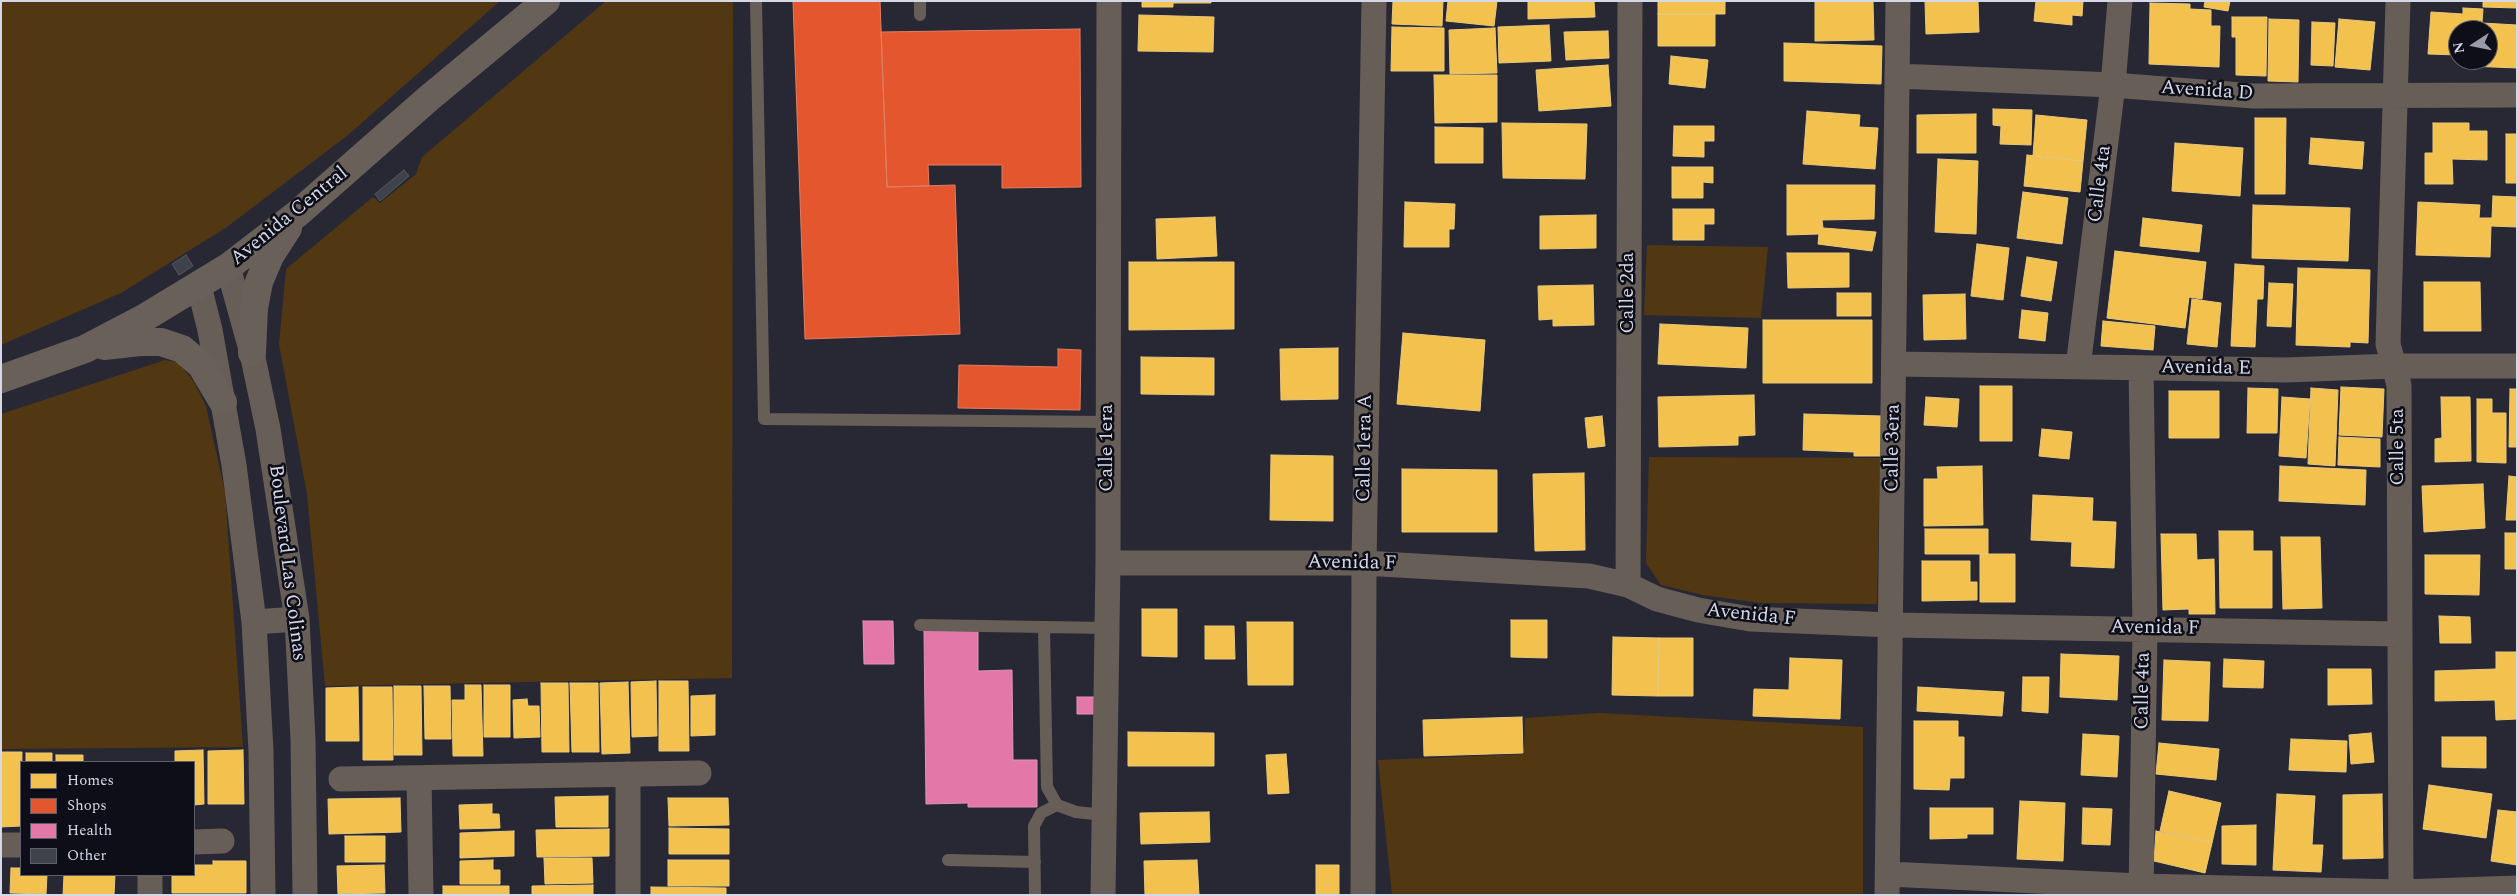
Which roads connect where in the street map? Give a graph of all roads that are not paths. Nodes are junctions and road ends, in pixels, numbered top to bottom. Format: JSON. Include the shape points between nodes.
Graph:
{"nodes":[{"id":1,"x":546,"y":1,"type":"edge"},
{"id":2,"x":756,"y":1,"type":"edge"},
{"id":3,"x":920,"y":1,"type":"edge"},
{"id":4,"x":1109,"y":1,"type":"edge"},
{"id":5,"x":1374,"y":1,"type":"edge"},
{"id":6,"x":1630,"y":1,"type":"edge"},
{"id":7,"x":1898,"y":1,"type":"edge"},
{"id":8,"x":2120,"y":1,"type":"edge"},
{"id":9,"x":2398,"y":1,"type":"edge"},
{"id":10,"x":920,"y":15,"type":"dead end"},
{"id":11,"x":1897,"y":76,"type":"junction"},
{"id":12,"x":2114,"y":85,"type":"junction"},
{"id":13,"x":2395,"y":95,"type":"junction"},
{"id":14,"x":2517,"y":95,"type":"edge"},
{"id":15,"x":298,"y":214,"type":"junction"},
{"id":16,"x":228,"y":267,"type":"junction"},
{"id":17,"x":199,"y":286,"type":"junction"},
{"id":18,"x":85,"y":348,"type":"junction"},
{"id":19,"x":252,"y":353,"type":"junction"},
{"id":20,"x":1895,"y":364,"type":"junction"},
{"id":21,"x":2394,"y":366,"type":"junction"},
{"id":22,"x":2517,"y":366,"type":"edge"},
{"id":23,"x":2078,"y":367,"type":"junction"},
{"id":24,"x":2141,"y":368,"type":"junction"},
{"id":25,"x":1,"y":380,"type":"edge"},
{"id":26,"x":223,"y":402,"type":"junction"},
{"id":27,"x":1109,"y":422,"type":"junction"},
{"id":28,"x":1364,"y":563,"type":"junction"},
{"id":29,"x":1108,"y":564,"type":"junction"},
{"id":30,"x":1628,"y":585,"type":"junction"},
{"id":31,"x":297,"y":618,"type":"junction"},
{"id":32,"x":254,"y":622,"type":"junction"},
{"id":33,"x":920,"y":625,"type":"dead end"},
{"id":34,"x":1892,"y":625,"type":"junction"},
{"id":35,"x":1044,"y":627,"type":"junction"},
{"id":36,"x":1107,"y":628,"type":"junction"},
{"id":37,"x":2145,"y":628,"type":"junction"},
{"id":38,"x":2399,"y":634,"type":"junction"},
{"id":39,"x":699,"y":773,"type":"dead end"},
{"id":40,"x":628,"y":774,"type":"junction"},
{"id":41,"x":419,"y":778,"type":"junction"},
{"id":42,"x":341,"y":779,"type":"dead end"},
{"id":43,"x":1057,"y":805,"type":"junction"},
{"id":44,"x":1104,"y":815,"type":"junction"},
{"id":45,"x":222,"y":841,"type":"dead end"},
{"id":46,"x":195,"y":842,"type":"edge"},
{"id":47,"x":1,"y":845,"type":"edge"},
{"id":48,"x":20,"y":845,"type":"edge"},
{"id":49,"x":948,"y":860,"type":"dead end"},
{"id":50,"x":1035,"y":862,"type":"junction"},
{"id":51,"x":150,"y":876,"type":"edge"},
{"id":52,"x":1888,"y":884,"type":"edge"},
{"id":53,"x":2517,"y":888,"type":"edge"},
{"id":54,"x":2141,"y":890,"type":"edge"},
{"id":55,"x":2401,"y":893,"type":"edge"},
{"id":56,"x":150,"y":895,"type":"edge"},
{"id":57,"x":263,"y":895,"type":"edge"},
{"id":58,"x":305,"y":895,"type":"edge"},
{"id":59,"x":421,"y":895,"type":"edge"},
{"id":60,"x":628,"y":895,"type":"edge"},
{"id":61,"x":1035,"y":895,"type":"edge"},
{"id":62,"x":1103,"y":895,"type":"edge"},
{"id":63,"x":1363,"y":895,"type":"edge"}],
"edges":[{"from":1,"to":15,"type":"street","name":"Avenida Central"},
{"from":2,"to":27,"type":"lane","via":[[764,419]]},
{"from":3,"to":10,"type":"lane"},
{"from":4,"to":27,"type":"street","name":"Calle 1era"},
{"from":5,"to":28,"type":"street","name":"Calle 1era A"},
{"from":6,"to":30,"type":"street","name":"Calle 2da"},
{"from":7,"to":11,"type":"street","name":"Calle 3era"},
{"from":8,"to":12,"type":"street","name":"Calle 4ta"},
{"from":9,"to":13,"type":"street","name":"Calle 5ta"},
{"from":11,"to":12,"type":"street","name":"Avenida D"},
{"from":11,"to":20,"type":"street","name":"Calle 3era"},
{"from":12,"to":13,"type":"street","name":"Avenida D","via":[[2253,96]]},
{"from":12,"to":23,"type":"street","name":"Calle 4ta"},
{"from":13,"to":14,"type":"street","name":"Avenida D"},
{"from":13,"to":21,"type":"street","name":"Calle 5ta","via":[[2388,344]]},
{"from":15,"to":16,"type":"street","name":"Avenida Central"},
{"from":15,"to":19,"type":"street","via":[[270,256],[259,282]]},
{"from":16,"to":17,"type":"street","name":"Avenida Central"},
{"from":16,"to":19,"type":"street","name":"Boulevard Las Colinas"},
{"from":17,"to":18,"type":"street","name":"Avenida Central"},
{"from":17,"to":26,"type":"street","name":"Boulevard Las Colinas"},
{"from":18,"to":25,"type":"street","name":"Avenida Central"},
{"from":18,"to":26,"type":"street","via":[[161,342],[182,349],[201,365]]},
{"from":19,"to":31,"type":"street","name":"Boulevard Las Colinas","via":[[268,429]]},
{"from":20,"to":23,"type":"street","name":"Avenida E"},
{"from":20,"to":34,"type":"street","name":"Calle 3era"},
{"from":21,"to":22,"type":"street","name":"Avenida E"},
{"from":21,"to":24,"type":"street","name":"Avenida E","via":[[2286,370]]},
{"from":21,"to":38,"type":"street","name":"Calle 5ta","via":[[2399,385]]},
{"from":23,"to":24,"type":"street","name":"Avenida E"},
{"from":24,"to":37,"type":"street","name":"Calle 4ta"},
{"from":26,"to":32,"type":"street","name":"Boulevard Las Colinas"},
{"from":27,"to":29,"type":"street","name":"Calle 1era"},
{"from":28,"to":29,"type":"street","name":"Avenida F"},
{"from":28,"to":30,"type":"street","name":"Avenida F","via":[[1589,576]]},
{"from":28,"to":63,"type":"street","name":"Calle 1era A"},
{"from":29,"to":36,"type":"street","name":"Calle 1era"},
{"from":30,"to":34,"type":"street","name":"Avenida F","via":[[1674,603],[1750,619]]},
{"from":31,"to":32,"type":"street"},
{"from":31,"to":58,"type":"street","name":"Boulevard Las Colinas"},
{"from":32,"to":57,"type":"street","name":"Boulevard Las Colinas","via":[[261,751]]},
{"from":33,"to":35,"type":"lane"},
{"from":34,"to":37,"type":"street","name":"Avenida F"},
{"from":34,"to":52,"type":"street","name":"Calle 3era"},
{"from":35,"to":36,"type":"lane"},
{"from":35,"to":43,"type":"lane","via":[[1047,787]]},
{"from":36,"to":44,"type":"street","name":"Calle 1era"},
{"from":37,"to":38,"type":"street","name":"Avenida F"},
{"from":37,"to":54,"type":"street","name":"Calle 4ta"},
{"from":38,"to":55,"type":"street","name":"Calle 5ta"},
{"from":39,"to":40,"type":"street"},
{"from":40,"to":41,"type":"street"},
{"from":40,"to":60,"type":"street"},
{"from":41,"to":42,"type":"street"},
{"from":41,"to":59,"type":"street"},
{"from":43,"to":44,"type":"lane","via":[[1076,812]]},
{"from":43,"to":50,"type":"lane","via":[[1041,813],[1034,826]]},
{"from":44,"to":62,"type":"street","name":"Calle 1era"},
{"from":45,"to":46,"type":"street"},
{"from":47,"to":48,"type":"street"},
{"from":49,"to":50,"type":"lane"},
{"from":50,"to":61,"type":"lane"},
{"from":51,"to":56,"type":"street"},
{"from":52,"to":54,"type":"street"},
{"from":53,"to":55,"type":"street"},
{"from":54,"to":55,"type":"street"}]}
